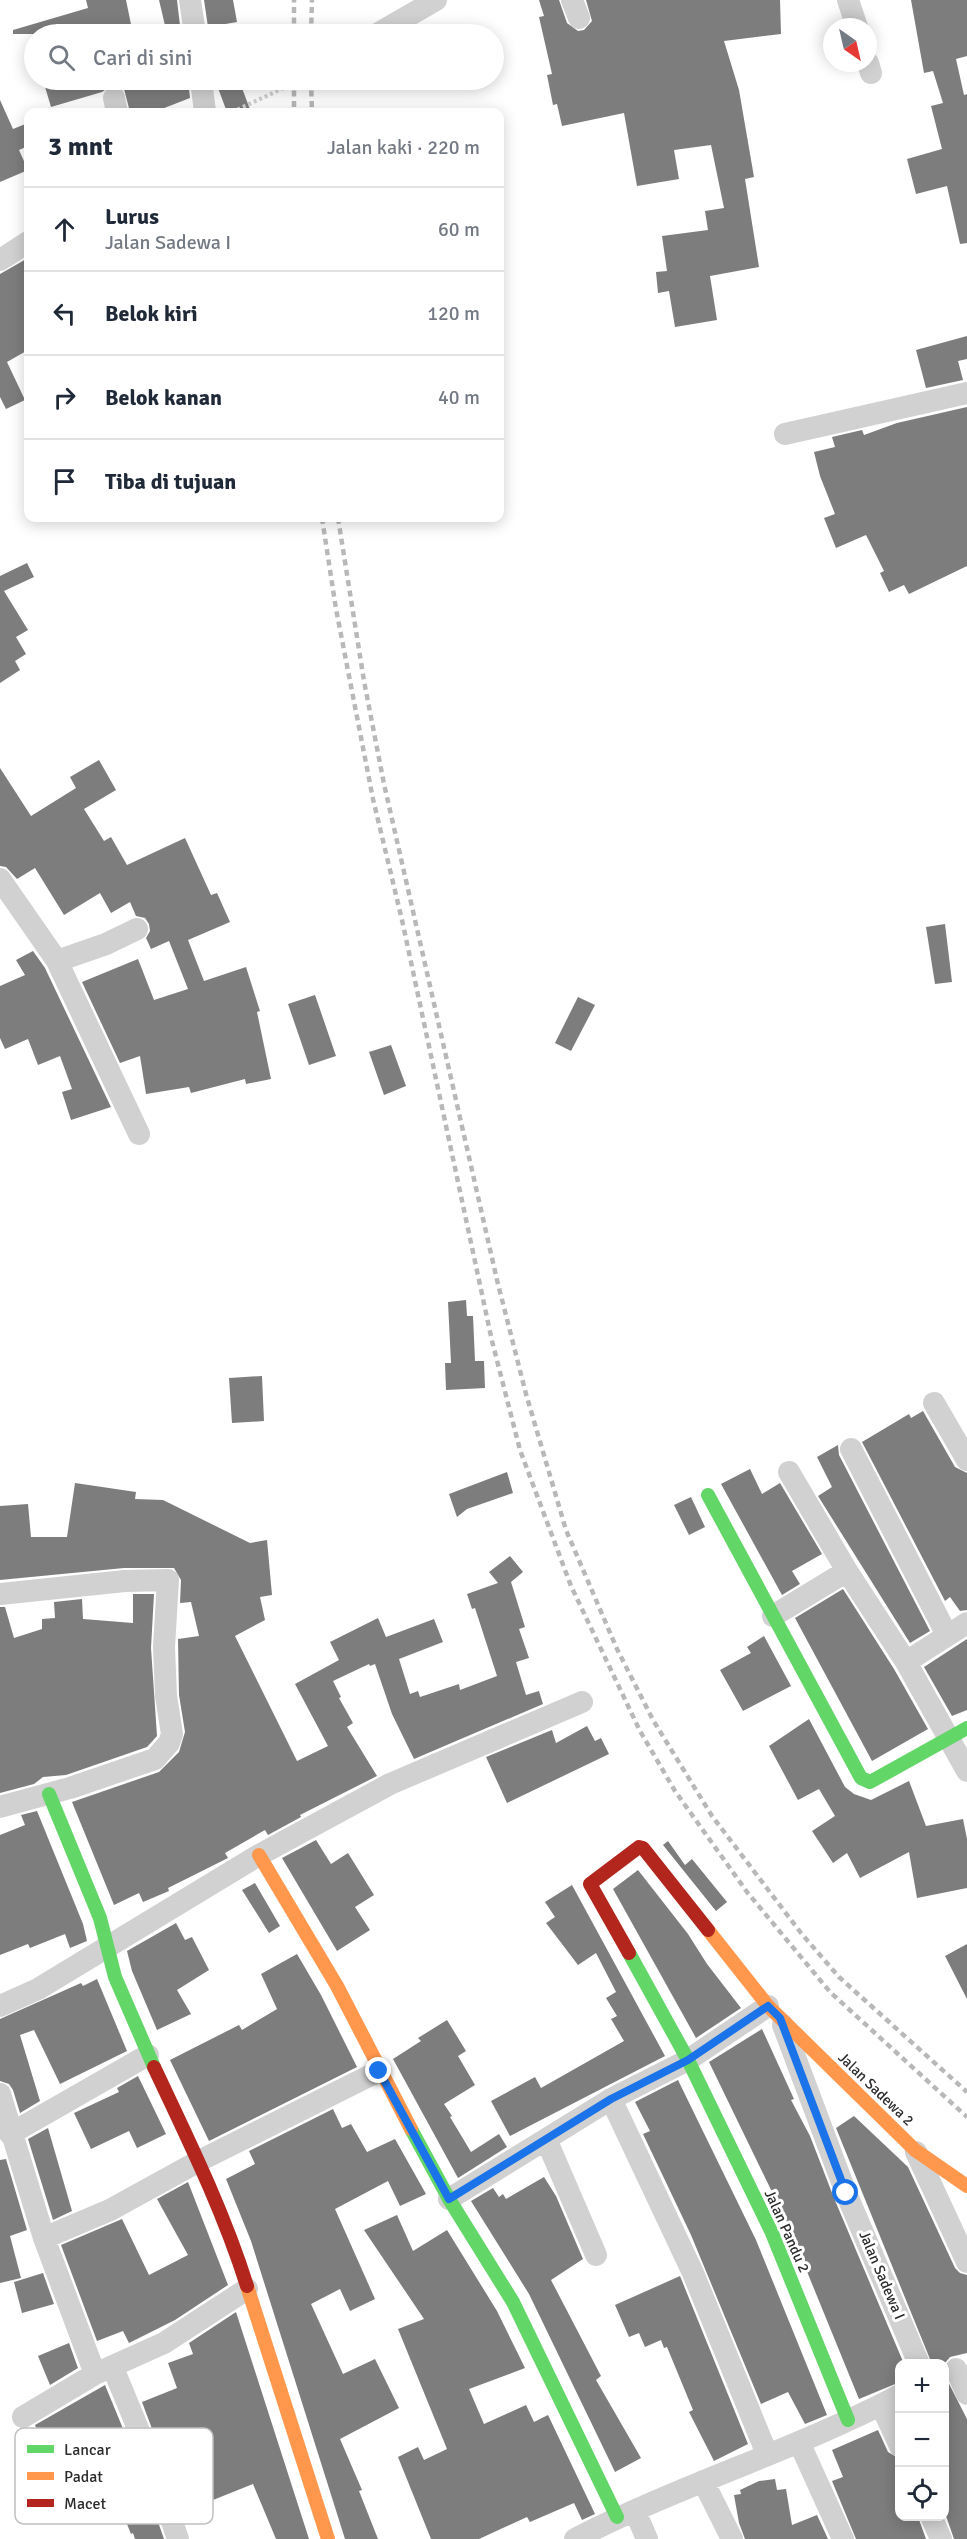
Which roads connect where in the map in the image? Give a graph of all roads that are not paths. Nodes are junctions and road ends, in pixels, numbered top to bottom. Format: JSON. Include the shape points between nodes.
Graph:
{"nodes":[{"id":1,"x":190,"y":0,"type":"edge"},
{"id":2,"x":436,"y":0,"type":"edge"},
{"id":3,"x":848,"y":0,"type":"edge"},
{"id":4,"x":405,"y":8,"type":"edge"},
{"id":5,"x":854,"y":18,"type":"edge"},
{"id":6,"x":194,"y":24,"type":"edge"},
{"id":7,"x":388,"y":24,"type":"edge"},
{"id":8,"x":202,"y":90,"type":"edge"},
{"id":9,"x":204,"y":108,"type":"edge"},
{"id":10,"x":24,"y":245,"type":"edge"},
{"id":11,"x":0,"y":260,"type":"edge"},
{"id":12,"x":967,"y":393,"type":"edge"},
{"id":13,"x":785,"y":434,"type":"dead end"},
{"id":14,"x":0,"y":879,"type":"edge"},
{"id":15,"x":137,"y":929,"type":"dead end"},
{"id":16,"x":57,"y":961,"type":"junction"},
{"id":17,"x":139,"y":1134,"type":"dead end"},
{"id":18,"x":934,"y":1403,"type":"dead end"},
{"id":19,"x":850,"y":1449,"type":"dead end"},
{"id":20,"x":967,"y":1460,"type":"edge"},
{"id":21,"x":789,"y":1472,"type":"dead end"},
{"id":22,"x":708,"y":1495,"type":"dead end"},
{"id":23,"x":847,"y":1570,"type":"junction"},
{"id":24,"x":0,"y":1594,"type":"edge"},
{"id":25,"x":773,"y":1616,"type":"junction"},
{"id":26,"x":967,"y":1623,"type":"edge"},
{"id":27,"x":947,"y":1635,"type":"junction"},
{"id":28,"x":906,"y":1662,"type":"junction"},
{"id":29,"x":582,"y":1702,"type":"dead end"},
{"id":30,"x":958,"y":1733,"type":"edge"},
{"id":31,"x":967,"y":1772,"type":"edge"},
{"id":32,"x":49,"y":1794,"type":"junction"},
{"id":33,"x":0,"y":1807,"type":"edge"},
{"id":34,"x":259,"y":1855,"type":"junction"},
{"id":35,"x":106,"y":1945,"type":"junction"},
{"id":36,"x":0,"y":2006,"type":"edge"},
{"id":37,"x":774,"y":2012,"type":"junction"},
{"id":38,"x":148,"y":2055,"type":"junction"},
{"id":39,"x":688,"y":2060,"type":"junction"},
{"id":40,"x":379,"y":2071,"type":"junction"},
{"id":41,"x":0,"y":2094,"type":"edge"},
{"id":42,"x":611,"y":2099,"type":"junction"},
{"id":43,"x":10,"y":2134,"type":"junction"},
{"id":44,"x":546,"y":2139,"type":"junction"},
{"id":45,"x":915,"y":2150,"type":"junction"},
{"id":46,"x":199,"y":2161,"type":"junction"},
{"id":47,"x":967,"y":2186,"type":"edge"},
{"id":48,"x":449,"y":2199,"type":"junction"},
{"id":49,"x":44,"y":2238,"type":"junction"},
{"id":50,"x":596,"y":2255,"type":"dead end"},
{"id":51,"x":967,"y":2262,"type":"edge"},
{"id":52,"x":247,"y":2289,"type":"junction"},
{"id":53,"x":918,"y":2359,"type":"edge"},
{"id":54,"x":956,"y":2369,"type":"edge"},
{"id":55,"x":104,"y":2371,"type":"junction"},
{"id":56,"x":967,"y":2394,"type":"edge"},
{"id":57,"x":890,"y":2400,"type":"edge"},
{"id":58,"x":23,"y":2417,"type":"dead end"},
{"id":59,"x":848,"y":2420,"type":"junction"},
{"id":60,"x":895,"y":2423,"type":"edge"},
{"id":61,"x":134,"y":2428,"type":"edge"},
{"id":62,"x":799,"y":2442,"type":"junction"},
{"id":63,"x":767,"y":2454,"type":"junction"},
{"id":64,"x":703,"y":2481,"type":"junction"},
{"id":65,"x":626,"y":2514,"type":"junction"},
{"id":66,"x":933,"y":2521,"type":"edge"},
{"id":67,"x":173,"y":2524,"type":"edge"},
{"id":68,"x":178,"y":2539,"type":"edge"},
{"id":69,"x":328,"y":2539,"type":"edge"},
{"id":70,"x":575,"y":2539,"type":"edge"},
{"id":71,"x":646,"y":2539,"type":"edge"},
{"id":72,"x":732,"y":2539,"type":"edge"},
{"id":73,"x":843,"y":2539,"type":"edge"},
{"id":74,"x":941,"y":2539,"type":"edge"}],
"edges":[{"from":1,"to":6,"type":"street"},
{"from":2,"to":4,"type":"street"},
{"from":3,"to":5,"type":"street"},
{"from":4,"to":7,"type":"street"},
{"from":8,"to":9,"type":"street"},
{"from":10,"to":11,"type":"street"},
{"from":12,"to":13,"type":"street"},
{"from":14,"to":16,"type":"street"},
{"from":15,"to":16,"type":"street"},
{"from":16,"to":17,"type":"street"},
{"from":18,"to":20,"type":"street"},
{"from":19,"to":27,"type":"street"},
{"from":21,"to":23,"type":"street"},
{"from":22,"to":25,"type":"street"},
{"from":23,"to":25,"type":"street"},
{"from":23,"to":28,"type":"street"},
{"from":24,"to":32,"type":"street","via":[[166,1579],[170,1584],[164,1647],[172,1734],[169,1743],[155,1759]]},
{"from":25,"to":30,"type":"street","via":[[861,1778],[878,1778]]},
{"from":26,"to":27,"type":"street"},
{"from":27,"to":28,"type":"street"},
{"from":28,"to":30,"type":"street"},
{"from":29,"to":34,"type":"street","via":[[408,1775]]},
{"from":30,"to":31,"type":"street"},
{"from":32,"to":33,"type":"street"},
{"from":32,"to":35,"type":"street","via":[[100,1918]]},
{"from":34,"to":35,"type":"street"},
{"from":34,"to":40,"type":"street","via":[[337,1986]]},
{"from":35,"to":36,"type":"street","via":[[38,1989]]},
{"from":35,"to":38,"type":"street","via":[[115,1977]]},
{"from":37,"to":39,"type":"street"},
{"from":37,"to":39,"type":"street","name":"Jalan Sadewa 2","via":[[639,1847],[589,1887]]},
{"from":37,"to":45,"type":"street","name":"Jalan Sadewa 2"},
{"from":37,"to":53,"type":"street","name":"Jalan Sadewa I"},
{"from":38,"to":43,"type":"street"},
{"from":38,"to":46,"type":"street"},
{"from":39,"to":42,"type":"street"},
{"from":39,"to":59,"type":"street","name":"Jalan Pandu 2","via":[[772,2233]]},
{"from":40,"to":46,"type":"street"},
{"from":40,"to":48,"type":"street"},
{"from":41,"to":43,"type":"street"},
{"from":42,"to":44,"type":"street"},
{"from":42,"to":63,"type":"street","via":[[693,2273]]},
{"from":43,"to":49,"type":"street"},
{"from":44,"to":48,"type":"street"},
{"from":44,"to":50,"type":"street"},
{"from":45,"to":47,"type":"street","name":"Jalan Sadewa 2"},
{"from":45,"to":51,"type":"street"},
{"from":46,"to":49,"type":"street","via":[[110,2210]]},
{"from":46,"to":52,"type":"street"},
{"from":48,"to":65,"type":"street","via":[[513,2302]]},
{"from":49,"to":55,"type":"street"},
{"from":52,"to":55,"type":"street","via":[[164,2343]]},
{"from":52,"to":69,"type":"street","via":[[270,2350]]},
{"from":54,"to":56,"type":"street"},
{"from":55,"to":58,"type":"street"},
{"from":55,"to":61,"type":"street"},
{"from":57,"to":59,"type":"street"},
{"from":57,"to":60,"type":"street"},
{"from":59,"to":62,"type":"street"},
{"from":62,"to":63,"type":"street"},
{"from":62,"to":73,"type":"street"},
{"from":63,"to":64,"type":"street"},
{"from":64,"to":65,"type":"street"},
{"from":64,"to":72,"type":"street"},
{"from":65,"to":70,"type":"street"},
{"from":65,"to":71,"type":"street"},
{"from":66,"to":74,"type":"street"},
{"from":67,"to":68,"type":"street"}]}
